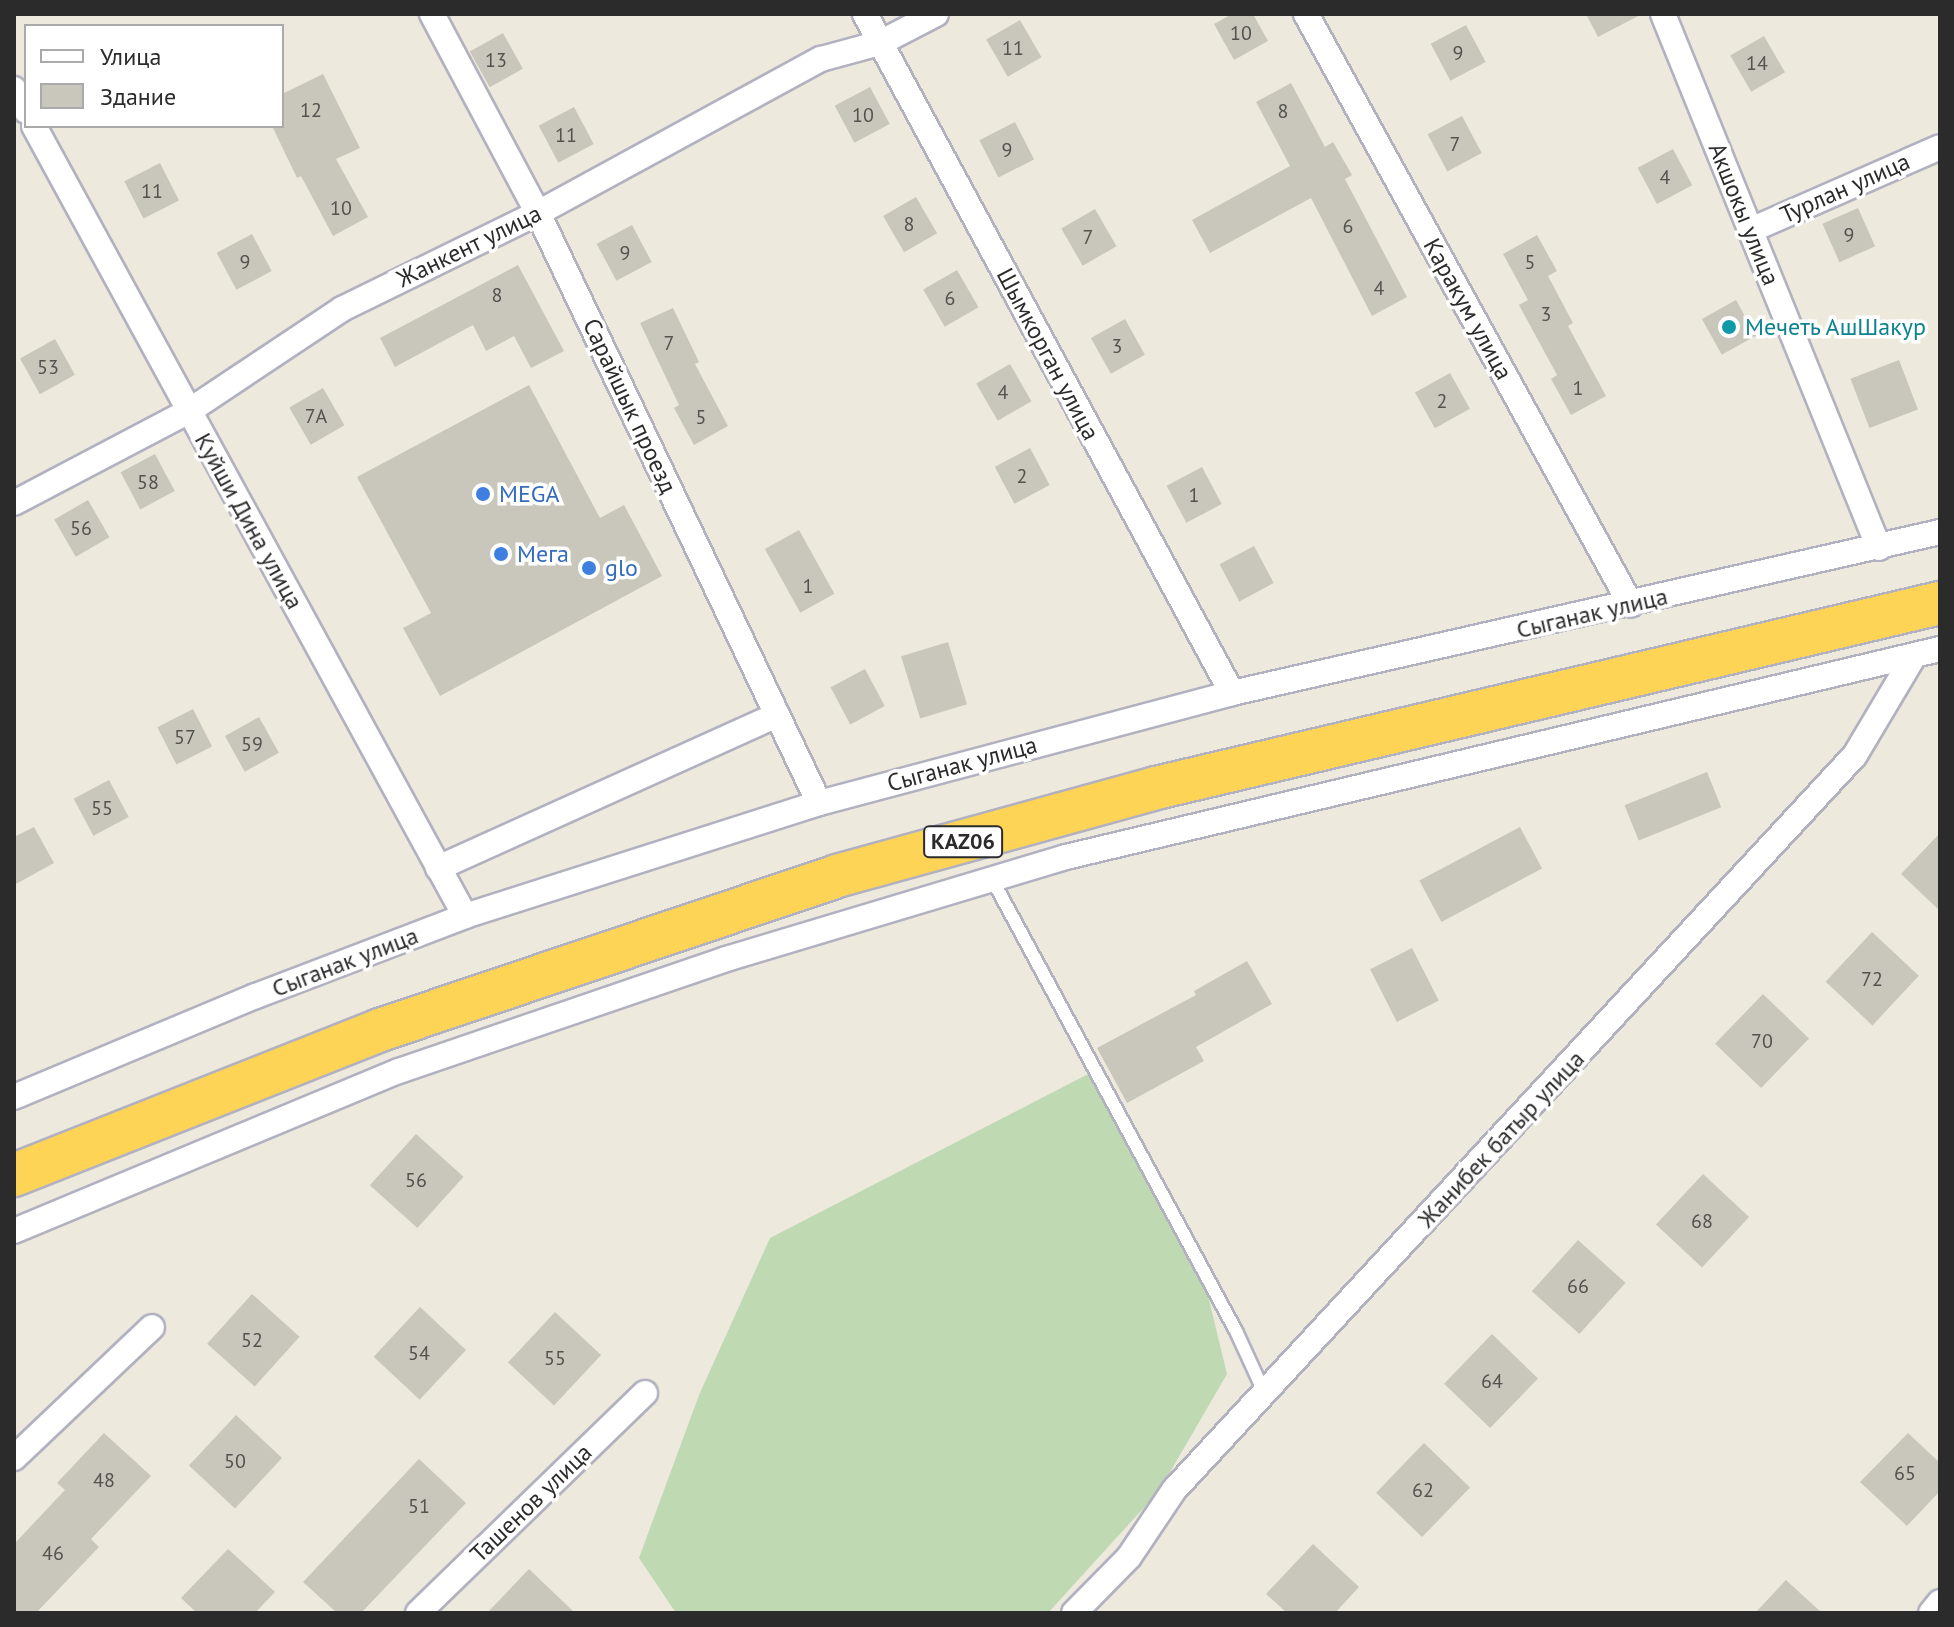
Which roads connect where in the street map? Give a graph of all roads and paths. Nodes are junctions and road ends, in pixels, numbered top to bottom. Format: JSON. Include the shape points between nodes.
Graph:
{"nodes":[{"id":1,"x":432,"y":14,"type":"edge"},
{"id":2,"x":865,"y":14,"type":"edge"},
{"id":3,"x":936,"y":14,"type":"edge"},
{"id":4,"x":1306,"y":14,"type":"edge"},
{"id":5,"x":1663,"y":14,"type":"edge"},
{"id":6,"x":880,"y":43,"type":"junction"},
{"id":7,"x":14,"y":89,"type":"edge"},
{"id":8,"x":24,"y":107,"type":"edge"},
{"id":9,"x":35,"y":128,"type":"edge"},
{"id":10,"x":1940,"y":147,"type":"edge"},
{"id":11,"x":538,"y":213,"type":"junction"},
{"id":12,"x":1751,"y":230,"type":"junction"},
{"id":13,"x":189,"y":411,"type":"junction"},
{"id":14,"x":14,"y":503,"type":"edge"},
{"id":15,"x":1940,"y":532,"type":"edge"},
{"id":16,"x":1879,"y":548,"type":"junction"},
{"id":17,"x":1940,"y":573,"type":"edge"},
{"id":18,"x":1940,"y":603,"type":"edge"},
{"id":19,"x":1631,"y":605,"type":"junction"},
{"id":20,"x":1940,"y":649,"type":"edge"},
{"id":21,"x":1914,"y":656,"type":"junction"},
{"id":22,"x":1232,"y":693,"type":"junction"},
{"id":23,"x":777,"y":715,"type":"junction"},
{"id":24,"x":819,"y":803,"type":"junction"},
{"id":25,"x":438,"y":868,"type":"junction"},
{"id":26,"x":992,"y":879,"type":"junction"},
{"id":27,"x":465,"y":916,"type":"junction"},
{"id":28,"x":14,"y":1097,"type":"edge"},
{"id":29,"x":14,"y":1144,"type":"edge"},
{"id":30,"x":14,"y":1175,"type":"edge"},
{"id":31,"x":14,"y":1231,"type":"edge"},
{"id":32,"x":152,"y":1327,"type":"dead end"},
{"id":33,"x":645,"y":1393,"type":"dead end"},
{"id":34,"x":1265,"y":1394,"type":"junction"},
{"id":35,"x":14,"y":1458,"type":"edge"},
{"id":36,"x":1940,"y":1602,"type":"edge"},
{"id":37,"x":418,"y":1613,"type":"edge"},
{"id":38,"x":1074,"y":1613,"type":"edge"},
{"id":39,"x":1931,"y":1613,"type":"edge"}],
"edges":[{"from":1,"to":11,"type":"street","name":"Сарайшык проезд"},
{"from":2,"to":6,"type":"street","name":"Шымкорган улица"},
{"from":3,"to":6,"type":"street","name":"Жанкент улица"},
{"from":4,"to":19,"type":"street","name":"Каракум улица"},
{"from":5,"to":12,"type":"street","name":"Акшокы улица"},
{"from":6,"to":11,"type":"street","name":"Жанкент улица","via":[[821,59]]},
{"from":6,"to":22,"type":"street","name":"Шымкорган улица"},
{"from":7,"to":8,"type":"street"},
{"from":9,"to":13,"type":"street","name":"Куйши Дина улица"},
{"from":10,"to":12,"type":"street","name":"Турлан улица"},
{"from":11,"to":13,"type":"street","name":"Жанкент улица","via":[[342,309]]},
{"from":11,"to":23,"type":"street","name":"Сарайшык проезд"},
{"from":12,"to":16,"type":"street","name":"Акшокы улица"},
{"from":13,"to":14,"type":"street","name":"Жанкент улица"},
{"from":13,"to":25,"type":"street","name":"Куйши Дина улица"},
{"from":15,"to":16,"type":"street","name":"Сыганак улица"},
{"from":16,"to":19,"type":"street","name":"Сыганак улица"},
{"from":17,"to":29,"type":"highway","number":"KАZ06","via":[[1149,760],[828,849],[370,1003]]},
{"from":18,"to":30,"type":"highway","number":"KАZ06","via":[[1156,788],[837,876],[380,1030]]},
{"from":19,"to":22,"type":"street","name":"Сыганак улица"},
{"from":20,"to":21,"type":"street"},
{"from":21,"to":26,"type":"street"},
{"from":21,"to":34,"type":"street","name":"Жанибек батыр улица","via":[[1855,755]]},
{"from":22,"to":24,"type":"street","name":"Сыганак улица"},
{"from":23,"to":24,"type":"street","name":"Сарайшык проезд"},
{"from":23,"to":25,"type":"street"},
{"from":24,"to":27,"type":"street","name":"Сыганак улица"},
{"from":25,"to":27,"type":"street","name":"Куйши Дина улица"},
{"from":26,"to":31,"type":"street","via":[[726,959],[399,1071]]},
{"from":26,"to":34,"type":"lane"},
{"from":27,"to":28,"type":"street","name":"Сыганак улица"},
{"from":32,"to":35,"type":"street"},
{"from":33,"to":37,"type":"street","name":"Ташенов улица"},
{"from":34,"to":38,"type":"street","name":"Жанибек батыр улица","via":[[1174,1490],[1129,1557]]},
{"from":36,"to":39,"type":"street"}]}
